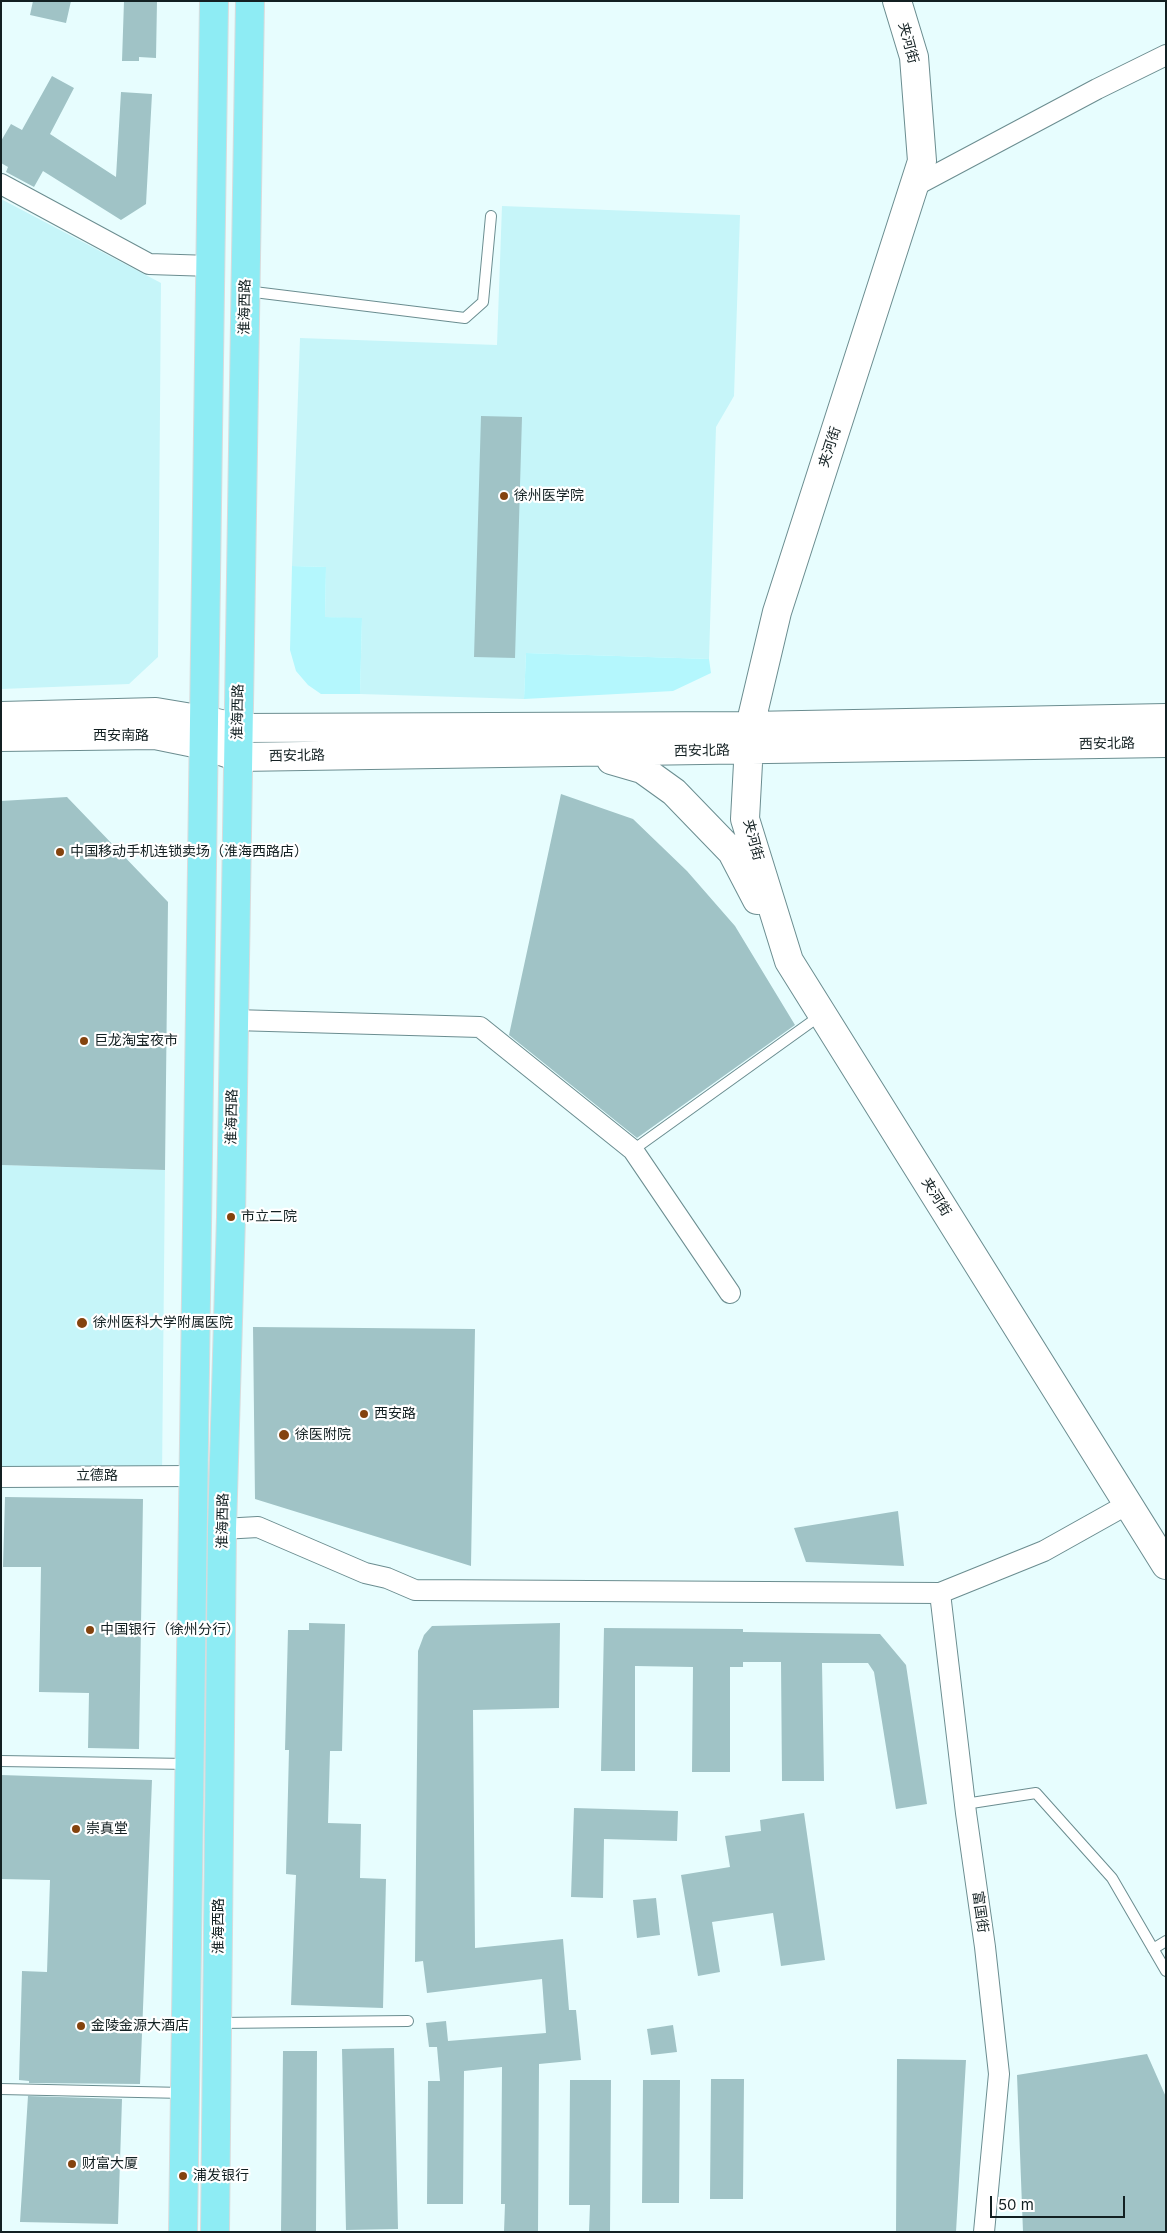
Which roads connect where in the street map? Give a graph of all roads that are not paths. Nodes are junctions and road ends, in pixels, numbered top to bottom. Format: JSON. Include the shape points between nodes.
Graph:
{"nodes":[{"id":1,"x":214,"y":1,"type":"edge"},
{"id":2,"x":250,"y":1,"type":"edge"},
{"id":3,"x":896,"y":1,"type":"edge"},
{"id":4,"x":1166,"y":55,"type":"edge"},
{"id":5,"x":1,"y":184,"type":"edge"},
{"id":6,"x":913,"y":187,"type":"junction"},
{"id":7,"x":491,"y":216,"type":"dead end"},
{"id":8,"x":211,"y":266,"type":"junction"},
{"id":9,"x":245,"y":290,"type":"junction"},
{"id":10,"x":1,"y":716,"type":"edge"},
{"id":11,"x":1166,"y":718,"type":"edge"},
{"id":12,"x":238,"y":728,"type":"junction"},
{"id":13,"x":204,"y":732,"type":"junction"},
{"id":14,"x":1,"y":736,"type":"edge"},
{"id":15,"x":749,"y":738,"type":"junction"},
{"id":16,"x":1166,"y":744,"type":"edge"},
{"id":17,"x":582,"y":753,"type":"junction"},
{"id":18,"x":238,"y":757,"type":"junction"},
{"id":19,"x":789,"y":961,"type":"junction"},
{"id":20,"x":821,"y":1014,"type":"junction"},
{"id":21,"x":234,"y":1020,"type":"junction"},
{"id":22,"x":634,"y":1150,"type":"junction"},
{"id":23,"x":730,"y":1293,"type":"dead end"},
{"id":24,"x":194,"y":1476,"type":"junction"},
{"id":25,"x":1,"y":1477,"type":"edge"},
{"id":26,"x":1128,"y":1504,"type":"junction"},
{"id":27,"x":222,"y":1528,"type":"junction"},
{"id":28,"x":1166,"y":1565,"type":"edge"},
{"id":29,"x":940,"y":1593,"type":"junction"},
{"id":30,"x":1,"y":1761,"type":"edge"},
{"id":31,"x":190,"y":1764,"type":"junction"},
{"id":32,"x":965,"y":1804,"type":"junction"},
{"id":33,"x":1166,"y":1941,"type":"edge"},
{"id":34,"x":1153,"y":1949,"type":"junction"},
{"id":35,"x":1166,"y":1970,"type":"edge"},
{"id":36,"x":408,"y":2021,"type":"dead end"},
{"id":37,"x":218,"y":2023,"type":"junction"},
{"id":38,"x":1,"y":2088,"type":"edge"},
{"id":39,"x":185,"y":2093,"type":"junction"},
{"id":40,"x":183,"y":2232,"type":"edge"},
{"id":41,"x":215,"y":2232,"type":"edge"},
{"id":42,"x":984,"y":2232,"type":"edge"}],
"edges":[{"from":1,"to":8,"type":"main road"},
{"from":2,"to":9,"type":"main road","name":"淮海西路"},
{"from":3,"to":6,"type":"main road","name":"夹河街","via":[[914,57],[922,161]]},
{"from":4,"to":6,"type":"street"},
{"from":5,"to":8,"type":"street","via":[[149,264]]},
{"from":6,"to":15,"type":"main road","name":"夹河街","via":[[777,612]]},
{"from":7,"to":9,"type":"lane","via":[[483,302],[465,318]]},
{"from":8,"to":13,"type":"main road"},
{"from":9,"to":12,"type":"main road","name":"淮海西路"},
{"from":10,"to":13,"type":"main road","name":"西安南路","via":[[156,712]]},
{"from":11,"to":15,"type":"main road","name":"西安北路"},
{"from":12,"to":13,"type":"main road","name":"西安南路"},
{"from":12,"to":15,"type":"main road","name":"西安北路"},
{"from":12,"to":18,"type":"main road","name":"淮海西路"},
{"from":13,"to":14,"type":"main road","name":"西安南路"},
{"from":13,"to":18,"type":"main road","name":"西安南路"},
{"from":13,"to":24,"type":"main road"},
{"from":15,"to":16,"type":"main road","name":"西安北路"},
{"from":15,"to":17,"type":"main road","name":"西安北路"},
{"from":15,"to":19,"type":"main road","name":"夹河街","via":[[745,819]]},
{"from":17,"to":18,"type":"main road","name":"西安北路"},
{"from":17,"to":19,"type":"main road","via":[[642,769],[674,792],[732,852]]},
{"from":18,"to":21,"type":"main road","name":"淮海西路"},
{"from":19,"to":20,"type":"main road","name":"夹河街"},
{"from":20,"to":22,"type":"lane"},
{"from":20,"to":26,"type":"main road","name":"夹河街"},
{"from":21,"to":22,"type":"street","via":[[480,1028]]},
{"from":21,"to":27,"type":"main road","name":"淮海西路"},
{"from":22,"to":23,"type":"street"},
{"from":24,"to":25,"type":"street","name":"立德路"},
{"from":24,"to":31,"type":"main road"},
{"from":26,"to":28,"type":"main road","name":"夹河街"},
{"from":26,"to":29,"type":"street","via":[[1044,1551]]},
{"from":27,"to":29,"type":"street","via":[[258,1527],[365,1573],[415,1590]]},
{"from":27,"to":37,"type":"main road","name":"淮海西路"},
{"from":29,"to":32,"type":"street","name":"富国街"},
{"from":30,"to":31,"type":"lane"},
{"from":31,"to":39,"type":"main road"},
{"from":32,"to":34,"type":"lane","via":[[1036,1793],[1112,1878]]},
{"from":32,"to":42,"type":"street","name":"富国街","via":[[999,2074]]},
{"from":33,"to":34,"type":"lane"},
{"from":34,"to":35,"type":"lane"},
{"from":36,"to":37,"type":"lane"},
{"from":37,"to":41,"type":"main road","name":"淮海西路"},
{"from":38,"to":39,"type":"lane"},
{"from":39,"to":40,"type":"main road"}]}
